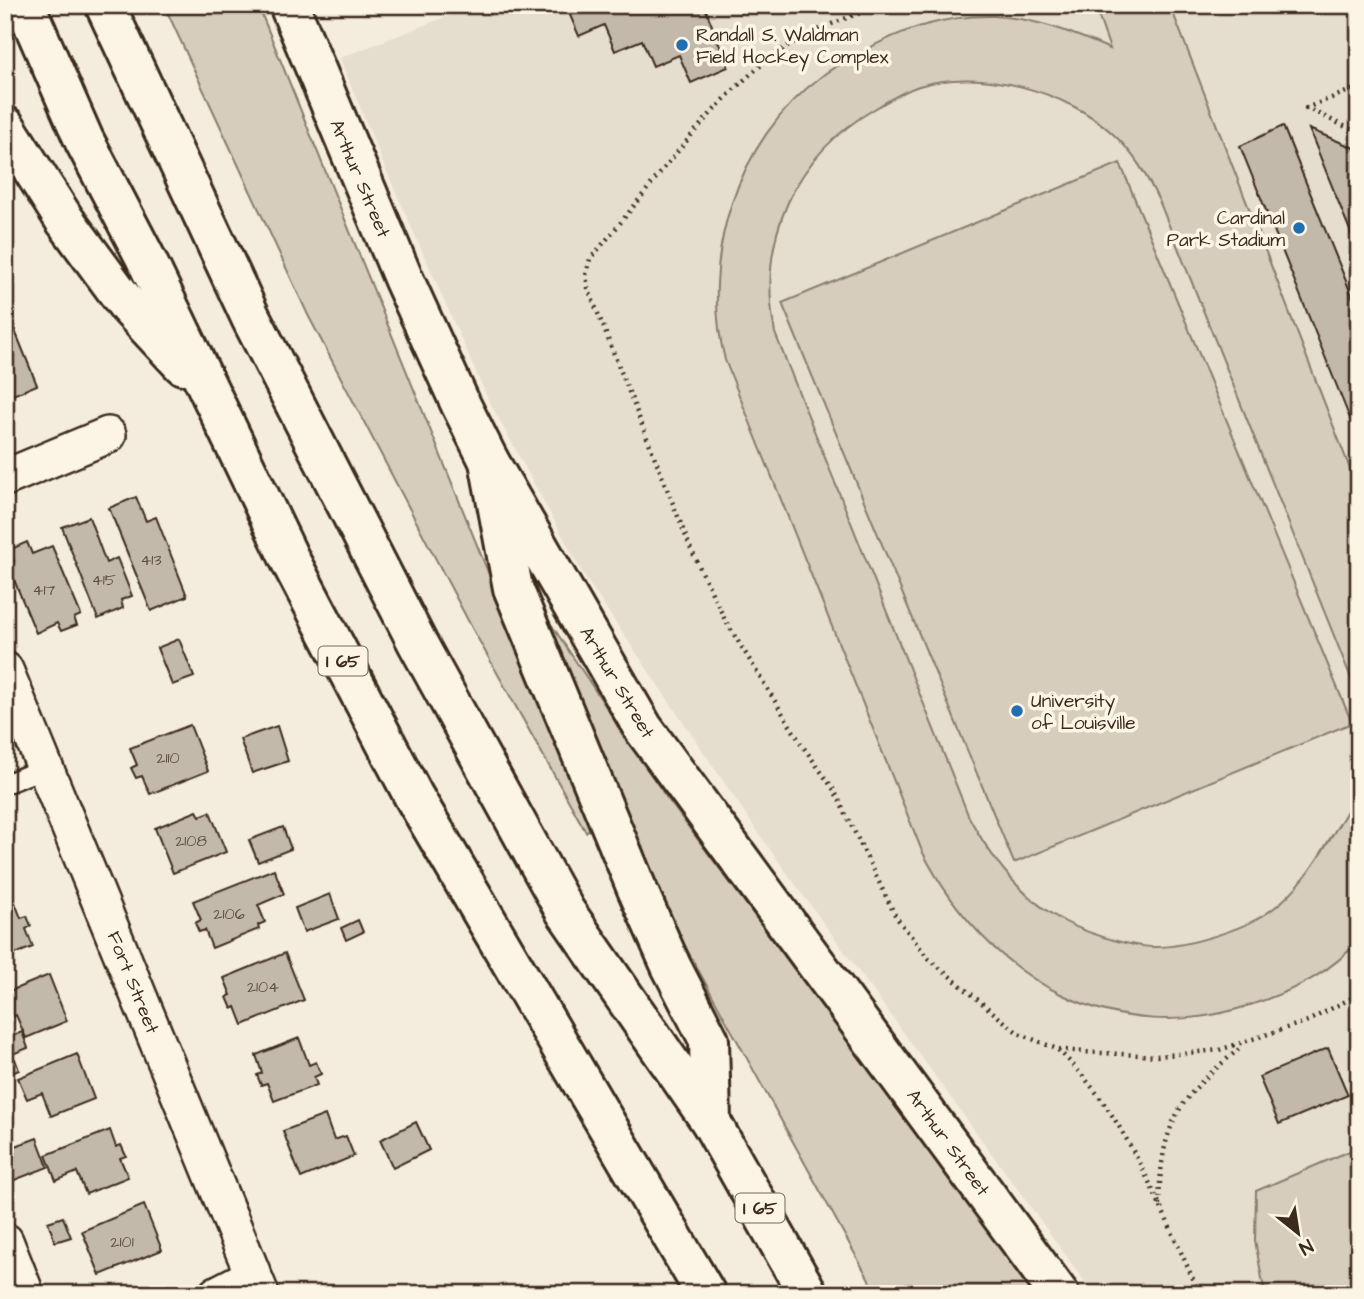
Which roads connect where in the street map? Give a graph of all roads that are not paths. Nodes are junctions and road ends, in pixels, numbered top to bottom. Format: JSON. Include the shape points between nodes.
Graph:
{"nodes":[{"id":1,"x":24,"y":5,"type":"edge"},
{"id":2,"x":105,"y":5,"type":"edge"},
{"id":3,"x":289,"y":5,"type":"edge"},
{"id":4,"x":5,"y":126,"type":"edge"},
{"id":5,"x":208,"y":391,"type":"junction"},
{"id":6,"x":108,"y":435,"type":"dead end"},
{"id":7,"x":489,"y":461,"type":"junction"},
{"id":8,"x":5,"y":478,"type":"edge"},
{"id":9,"x":5,"y":670,"type":"edge"},
{"id":10,"x":47,"y":768,"type":"junction"},
{"id":11,"x":5,"y":784,"type":"edge"},
{"id":12,"x":711,"y":1122,"type":"junction"},
{"id":13,"x":5,"y":1241,"type":"edge"},
{"id":14,"x":257,"y":1285,"type":"edge"},
{"id":15,"x":26,"y":1294,"type":"edge"},
{"id":16,"x":217,"y":1294,"type":"edge"},
{"id":17,"x":706,"y":1294,"type":"edge"},
{"id":18,"x":808,"y":1294,"type":"edge"},
{"id":19,"x":1059,"y":1294,"type":"edge"}],
"edges":[{"from":1,"to":5,"type":"main road","number":"I 65","via":[[84,140]]},
{"from":2,"to":12,"type":"main road","number":"I 65","via":[[251,318],[418,644],[565,911]]},
{"from":3,"to":7,"type":"main road","name":"Arthur Street","via":[[403,278]]},
{"from":4,"to":5,"type":"main road","via":[[64,219],[128,306]]},
{"from":5,"to":17,"type":"main road","number":"I 65","via":[[413,795]]},
{"from":6,"to":8,"type":"street"},
{"from":7,"to":12,"type":"main road","via":[[513,589],[637,889],[709,1040]]},
{"from":7,"to":19,"type":"main road","name":"Arthur Street","via":[[643,727]]},
{"from":9,"to":10,"type":"street","name":"Fort Street"},
{"from":10,"to":11,"type":"lane"},
{"from":10,"to":14,"type":"street","name":"Fort Street"},
{"from":12,"to":18,"type":"main road","number":"I 65"},
{"from":13,"to":15,"type":"street"},
{"from":14,"to":16,"type":"street"}]}
